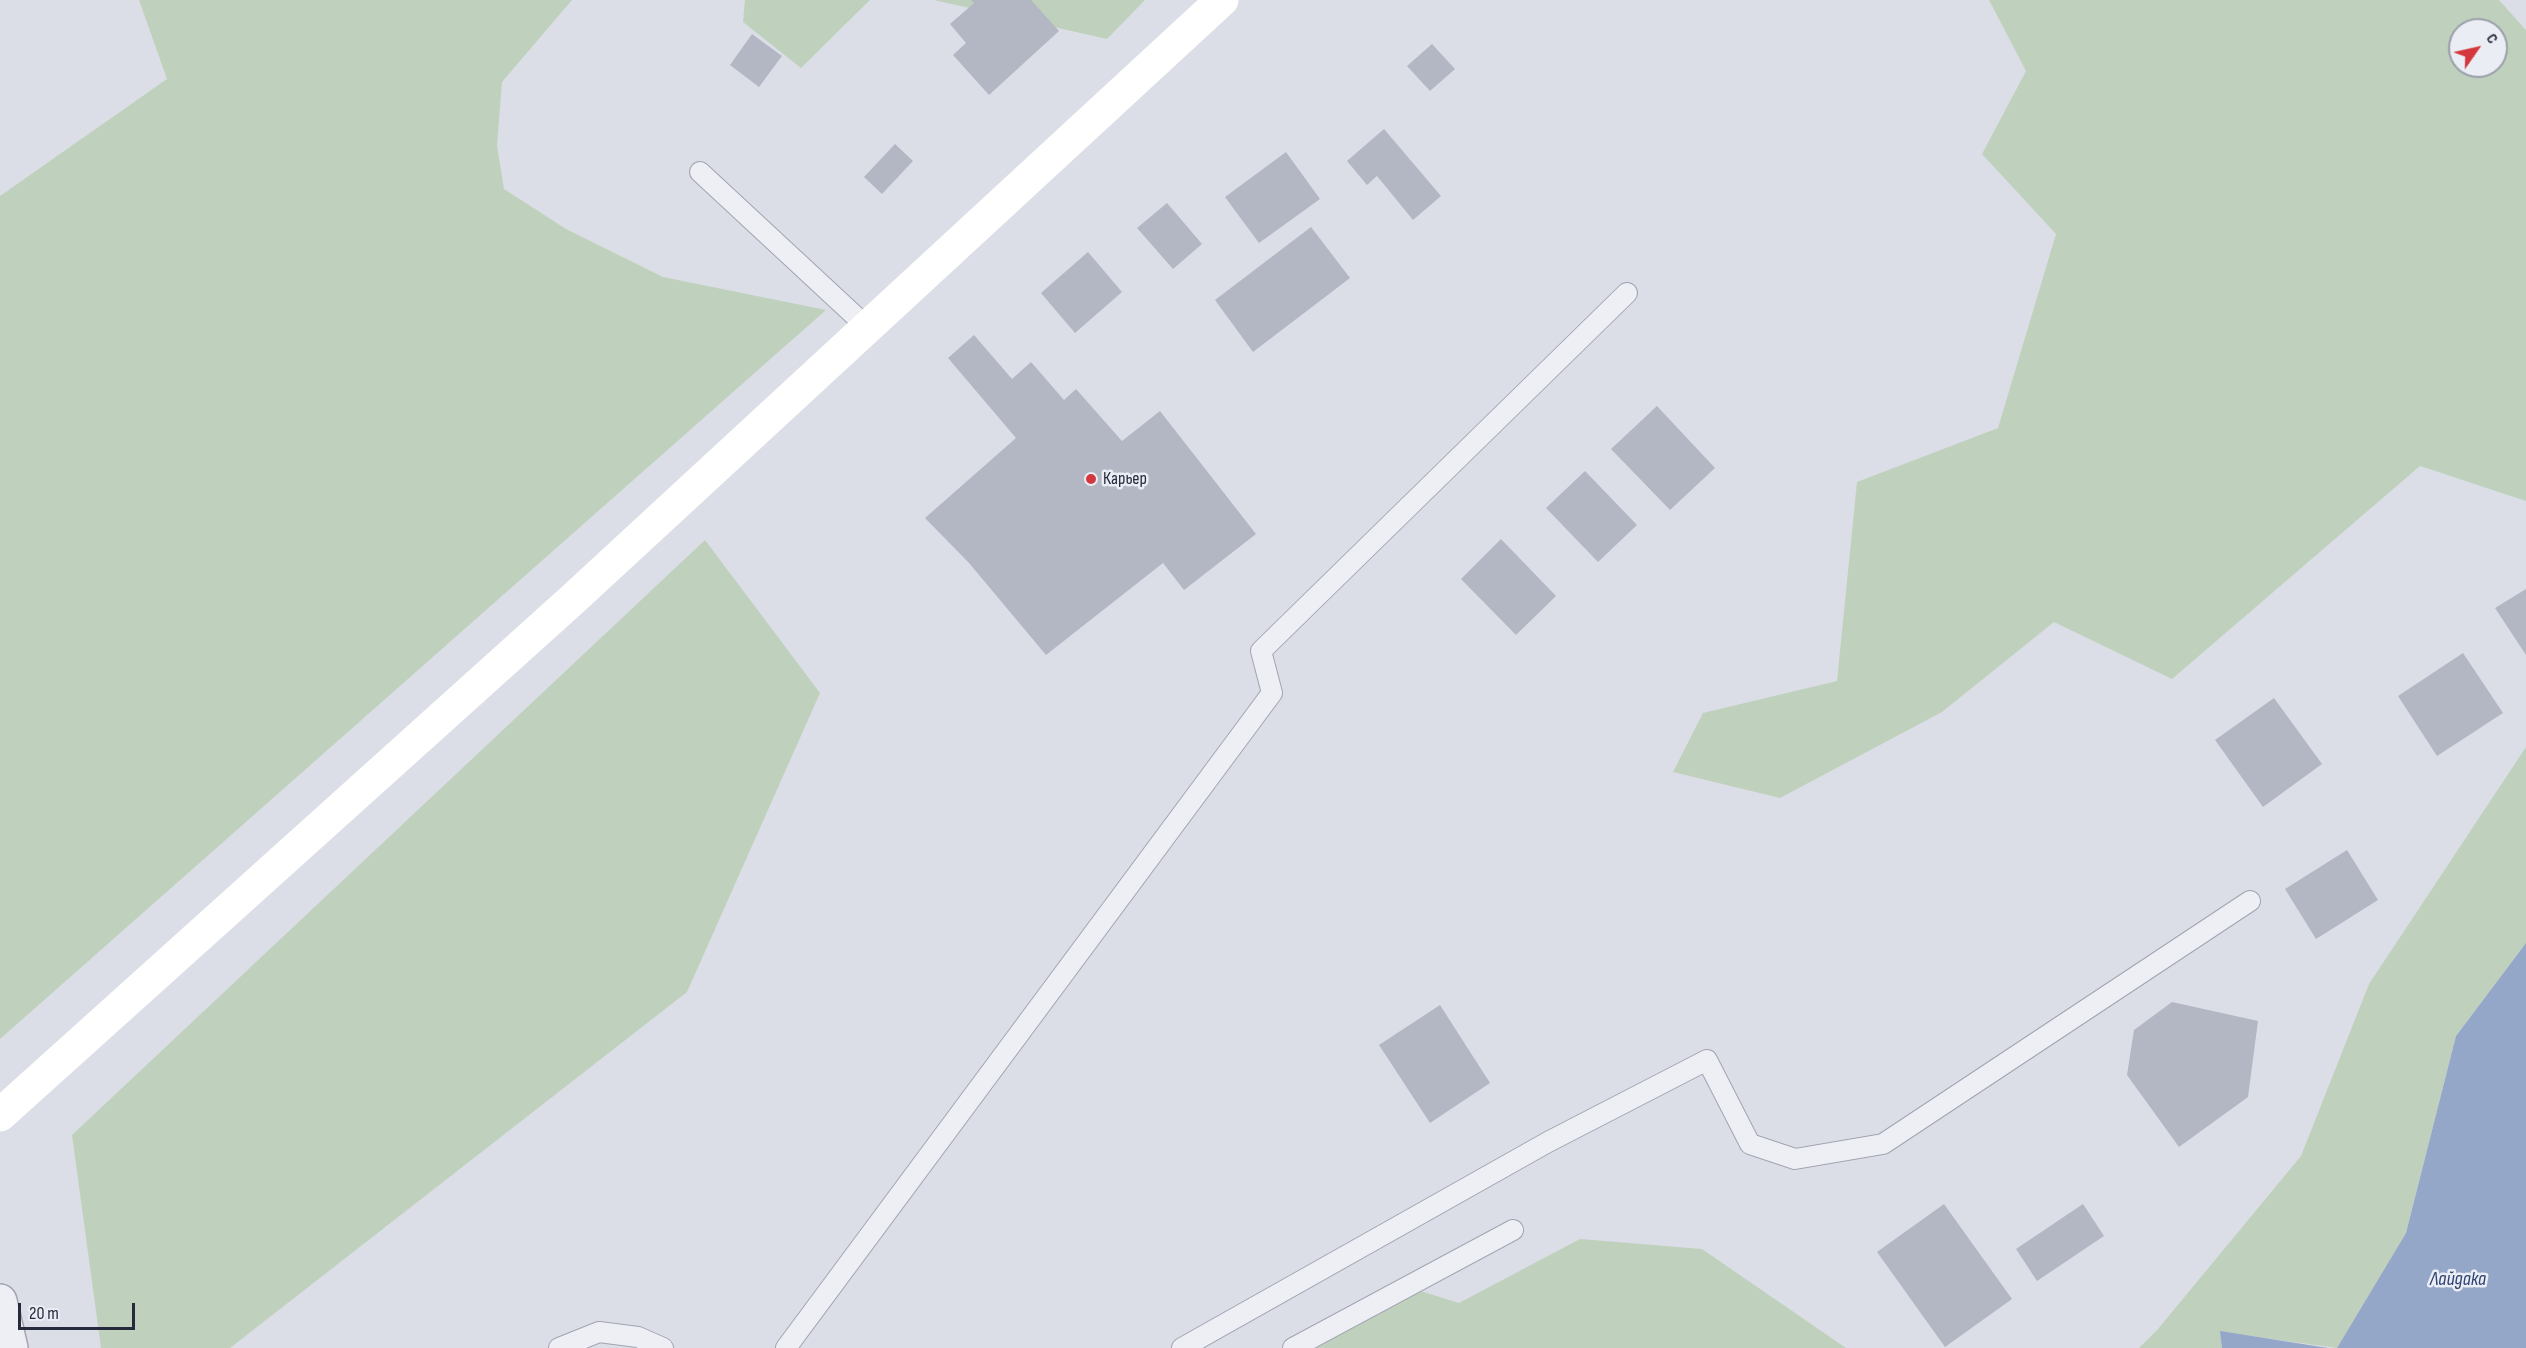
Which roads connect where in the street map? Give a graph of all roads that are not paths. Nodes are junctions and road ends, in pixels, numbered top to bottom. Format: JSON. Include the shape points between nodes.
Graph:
{"nodes":[{"id":1,"x":1222,"y":0,"type":"edge"},
{"id":2,"x":700,"y":172,"type":"dead end"},
{"id":3,"x":1627,"y":293,"type":"dead end"},
{"id":4,"x":867,"y":327,"type":"junction"},
{"id":5,"x":2250,"y":901,"type":"dead end"},
{"id":6,"x":0,"y":1115,"type":"edge"},
{"id":7,"x":1513,"y":1230,"type":"dead end"},
{"id":8,"x":0,"y":1301,"type":"edge"},
{"id":9,"x":11,"y":1348,"type":"edge"},
{"id":10,"x":559,"y":1348,"type":"edge"},
{"id":11,"x":663,"y":1348,"type":"edge"},
{"id":12,"x":786,"y":1348,"type":"edge"},
{"id":13,"x":1182,"y":1348,"type":"edge"},
{"id":14,"x":1293,"y":1348,"type":"edge"}],
"edges":[{"from":1,"to":4,"type":"main road"},
{"from":2,"to":4,"type":"lane"},
{"from":3,"to":12,"type":"lane","via":[[1261,651],[1272,693]]},
{"from":4,"to":6,"type":"main road","via":[[563,608]]},
{"from":5,"to":13,"type":"lane","via":[[1883,1144],[1795,1159],[1750,1144],[1707,1060],[1548,1142]]},
{"from":7,"to":14,"type":"lane"},
{"from":8,"to":9,"type":"street"},
{"from":10,"to":11,"type":"lane","via":[[599,1332],[638,1337]]}]}
